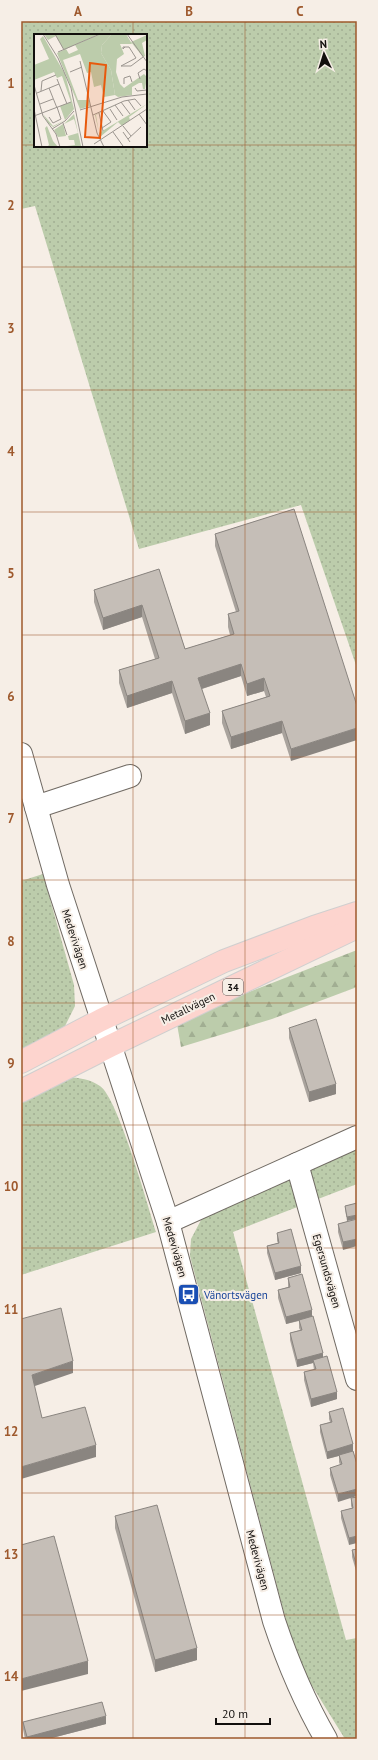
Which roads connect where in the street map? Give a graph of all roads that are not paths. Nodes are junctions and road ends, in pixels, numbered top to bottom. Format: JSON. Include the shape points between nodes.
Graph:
{"nodes":[{"id":1,"x":21,"y":754,"type":"edge"},
{"id":2,"x":130,"y":776,"type":"dead end"},
{"id":3,"x":36,"y":807,"type":"junction"},
{"id":4,"x":357,"y":912,"type":"edge"},
{"id":5,"x":357,"y":927,"type":"edge"},
{"id":6,"x":101,"y":1020,"type":"junction"},
{"id":7,"x":110,"y":1046,"type":"junction"},
{"id":8,"x":21,"y":1062,"type":"edge"},
{"id":9,"x":21,"y":1091,"type":"edge"},
{"id":10,"x":357,"y":1137,"type":"edge"},
{"id":11,"x":297,"y":1164,"type":"junction"},
{"id":12,"x":168,"y":1222,"type":"junction"},
{"id":13,"x":357,"y":1379,"type":"edge"},
{"id":14,"x":326,"y":1739,"type":"edge"}],
"edges":[{"from":1,"to":3,"type":"street","name":"Medevivägen"},
{"from":2,"to":3,"type":"street"},
{"from":3,"to":6,"type":"street","name":"Medevivägen"},
{"from":4,"to":6,"type":"main road","number":"34","via":[[224,961]]},
{"from":5,"to":7,"type":"main road","name":"Metallvägen","number":"34"},
{"from":6,"to":7,"type":"street","name":"Medevivägen"},
{"from":6,"to":8,"type":"main road","number":"34"},
{"from":7,"to":9,"type":"main road","name":"Metallvägen","number":"34"},
{"from":7,"to":12,"type":"street","name":"Medevivägen"},
{"from":10,"to":11,"type":"street"},
{"from":11,"to":12,"type":"street"},
{"from":11,"to":13,"type":"street","name":"Egersundsvägen"},
{"from":12,"to":14,"type":"street","name":"Medevivägen","via":[[274,1621],[298,1685]]}]}
